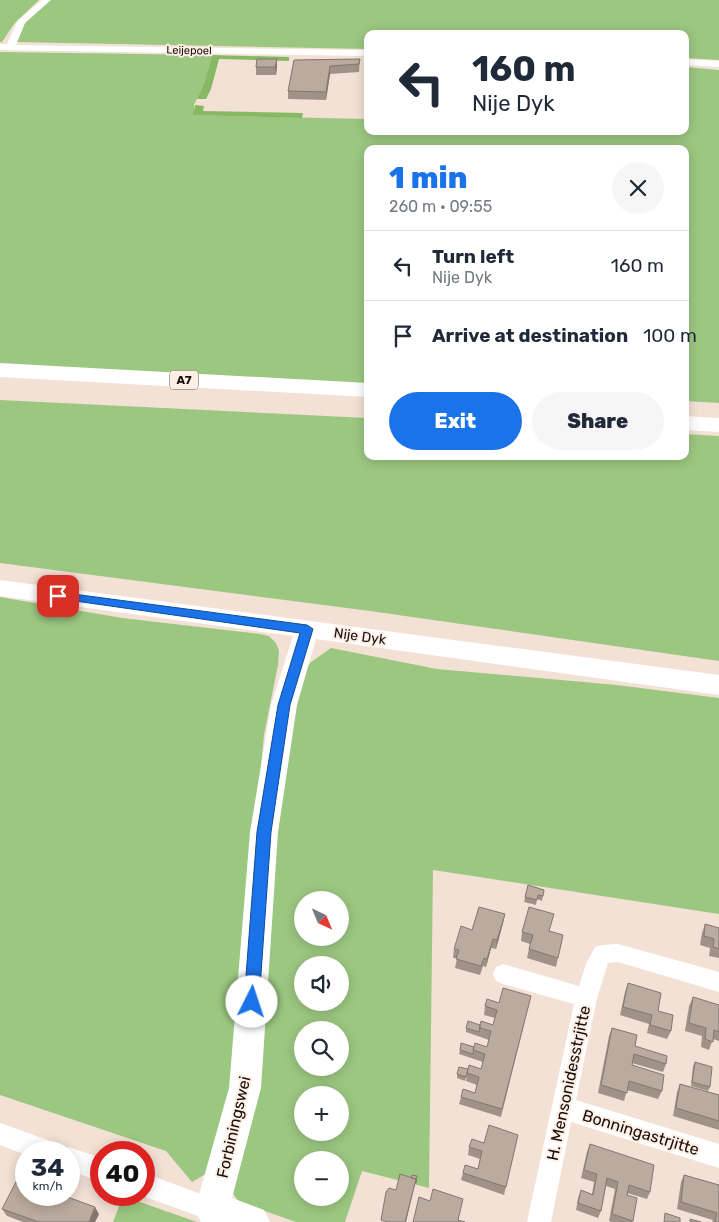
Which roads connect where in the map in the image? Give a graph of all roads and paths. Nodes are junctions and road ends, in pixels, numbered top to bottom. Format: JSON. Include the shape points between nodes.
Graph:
{"nodes":[{"id":1,"x":47,"y":0,"type":"edge"},
{"id":2,"x":5,"y":47,"type":"edge"},
{"id":3,"x":364,"y":53,"type":"edge"},
{"id":4,"x":689,"y":62,"type":"edge"},
{"id":5,"x":719,"y":64,"type":"edge"},
{"id":6,"x":0,"y":370,"type":"edge"},
{"id":7,"x":0,"y":385,"type":"edge"},
{"id":8,"x":364,"y":390,"type":"edge"},
{"id":9,"x":364,"y":405,"type":"edge"},
{"id":10,"x":689,"y":408,"type":"edge"},
{"id":11,"x":719,"y":410,"type":"edge"},
{"id":12,"x":689,"y":423,"type":"edge"},
{"id":13,"x":719,"y":425,"type":"edge"},
{"id":14,"x":0,"y":588,"type":"edge"},
{"id":15,"x":307,"y":629,"type":"junction"},
{"id":16,"x":719,"y":685,"type":"edge"},
{"id":17,"x":503,"y":974,"type":"dead end"},
{"id":18,"x":719,"y":982,"type":"edge"},
{"id":19,"x":586,"y":998,"type":"junction"},
{"id":20,"x":564,"y":1108,"type":"junction"},
{"id":21,"x":0,"y":1134,"type":"edge"},
{"id":22,"x":20,"y":1141,"type":"edge"},
{"id":23,"x":719,"y":1156,"type":"edge"},
{"id":24,"x":155,"y":1189,"type":"edge"},
{"id":25,"x":212,"y":1209,"type":"junction"},
{"id":26,"x":252,"y":1222,"type":"edge"},
{"id":27,"x":539,"y":1222,"type":"edge"}],
"edges":[{"from":1,"to":2,"type":"street","name":"Leijepoel","via":[[21,22]]},
{"from":2,"to":3,"type":"street","name":"Leijepoel"},
{"from":4,"to":5,"type":"street"},
{"from":6,"to":8,"type":"highway","number":"A7"},
{"from":7,"to":9,"type":"highway","number":"A7"},
{"from":10,"to":11,"type":"highway"},
{"from":12,"to":13,"type":"highway"},
{"from":14,"to":15,"type":"street","name":"Nije Dyk"},
{"from":15,"to":16,"type":"street","name":"Nije Dyk"},
{"from":15,"to":25,"type":"street","name":"Forbiningswei","via":[[284,705],[264,832],[245,1088]]},
{"from":17,"to":19,"type":"street","name":"H. Mensonidesstrjitte"},
{"from":18,"to":19,"type":"street","via":[[618,953],[602,954]]},
{"from":19,"to":20,"type":"street","name":"H. Mensonidesstrjitte"},
{"from":20,"to":23,"type":"street","name":"Bonningastrjitte"},
{"from":20,"to":27,"type":"street","name":"H. Mensonidesstrjitte"},
{"from":21,"to":22,"type":"street"},
{"from":24,"to":25,"type":"street"},
{"from":25,"to":26,"type":"street"}]}
